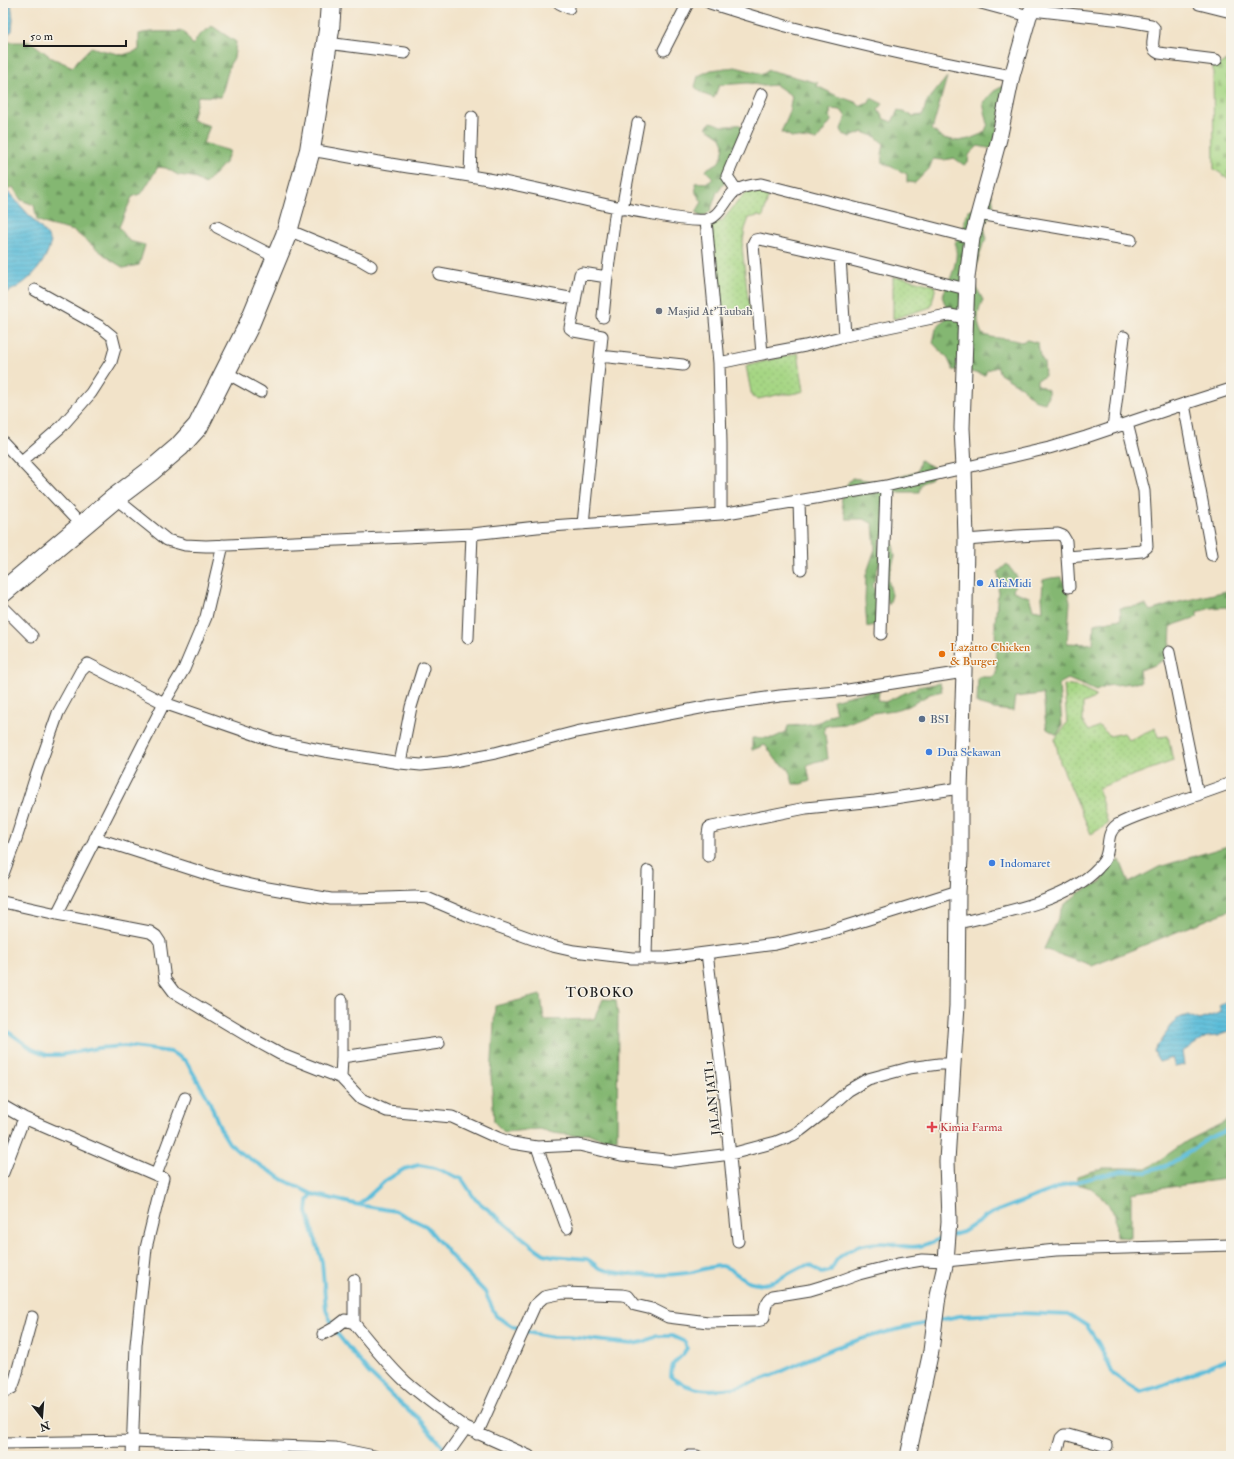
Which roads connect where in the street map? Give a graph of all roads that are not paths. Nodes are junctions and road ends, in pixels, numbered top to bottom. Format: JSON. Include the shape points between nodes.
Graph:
{"nodes":[{"id":1,"x":331,"y":3,"type":"edge"},
{"id":2,"x":688,"y":3,"type":"edge"},
{"id":3,"x":710,"y":3,"type":"edge"},
{"id":4,"x":981,"y":3,"type":"edge"},
{"id":5,"x":1199,"y":4,"type":"dead end"},
{"id":6,"x":1032,"y":10,"type":"edge"},
{"id":7,"x":1231,"y":12,"type":"edge"},
{"id":8,"x":327,"y":43,"type":"junction"},
{"id":9,"x":664,"y":50,"type":"dead end"},
{"id":10,"x":405,"y":53,"type":"dead end"},
{"id":11,"x":1216,"y":60,"type":"dead end"},
{"id":12,"x":1012,"y":76,"type":"junction"},
{"id":13,"x":762,"y":94,"type":"dead end"},
{"id":14,"x":472,"y":117,"type":"dead end"},
{"id":15,"x":638,"y":123,"type":"dead end"},
{"id":16,"x":310,"y":150,"type":"junction"},
{"id":17,"x":470,"y":175,"type":"junction"},
{"id":18,"x":737,"y":191,"type":"junction"},
{"id":19,"x":619,"y":208,"type":"junction"},
{"id":20,"x":978,"y":214,"type":"junction"},
{"id":21,"x":706,"y":220,"type":"junction"},
{"id":22,"x":217,"y":227,"type":"dead end"},
{"id":23,"x":288,"y":230,"type":"junction"},
{"id":24,"x":972,"y":238,"type":"junction"},
{"id":25,"x":1131,"y":240,"type":"dead end"},
{"id":26,"x":840,"y":257,"type":"junction"},
{"id":27,"x":277,"y":258,"type":"junction"},
{"id":28,"x":371,"y":266,"type":"dead end"},
{"id":29,"x":439,"y":274,"type":"dead end"},
{"id":30,"x":607,"y":277,"type":"junction"},
{"id":31,"x":966,"y":289,"type":"junction"},
{"id":32,"x":35,"y":290,"type":"dead end"},
{"id":33,"x":574,"y":299,"type":"junction"},
{"id":34,"x":603,"y":317,"type":"dead end"},
{"id":35,"x":966,"y":318,"type":"junction"},
{"id":36,"x":845,"y":336,"type":"junction"},
{"id":37,"x":1124,"y":337,"type":"dead end"},
{"id":38,"x":762,"y":354,"type":"junction"},
{"id":39,"x":600,"y":356,"type":"junction"},
{"id":40,"x":718,"y":363,"type":"junction"},
{"id":41,"x":684,"y":365,"type":"dead end"},
{"id":42,"x":225,"y":372,"type":"junction"},
{"id":43,"x":1231,"y":389,"type":"edge"},
{"id":44,"x":261,"y":392,"type":"dead end"},
{"id":45,"x":1184,"y":404,"type":"junction"},
{"id":46,"x":1127,"y":423,"type":"junction"},
{"id":47,"x":1113,"y":428,"type":"junction"},
{"id":48,"x":4,"y":444,"type":"edge"},
{"id":49,"x":22,"y":462,"type":"junction"},
{"id":50,"x":964,"y":468,"type":"junction"},
{"id":51,"x":886,"y":486,"type":"junction"},
{"id":52,"x":115,"y":498,"type":"junction"},
{"id":53,"x":799,"y":501,"type":"junction"},
{"id":54,"x":722,"y":514,"type":"junction"},
{"id":55,"x":583,"y":524,"type":"junction"},
{"id":56,"x":82,"y":526,"type":"junction"},
{"id":57,"x":472,"y":534,"type":"junction"},
{"id":58,"x":966,"y":540,"type":"junction"},
{"id":59,"x":223,"y":545,"type":"junction"},
{"id":60,"x":1212,"y":555,"type":"dead end"},
{"id":61,"x":1067,"y":557,"type":"junction"},
{"id":62,"x":801,"y":569,"type":"dead end"},
{"id":63,"x":1069,"y":587,"type":"dead end"},
{"id":64,"x":3,"y":592,"type":"edge"},
{"id":65,"x":3,"y":607,"type":"edge"},
{"id":66,"x":881,"y":634,"type":"dead end"},
{"id":67,"x":32,"y":636,"type":"dead end"},
{"id":68,"x":468,"y":638,"type":"dead end"},
{"id":69,"x":1169,"y":652,"type":"dead end"},
{"id":70,"x":423,"y":668,"type":"dead end"},
{"id":71,"x":964,"y":678,"type":"junction"},
{"id":72,"x":164,"y":703,"type":"junction"},
{"id":73,"x":400,"y":763,"type":"junction"},
{"id":74,"x":1231,"y":783,"type":"edge"},
{"id":75,"x":960,"y":788,"type":"junction"},
{"id":76,"x":1198,"y":795,"type":"junction"},
{"id":77,"x":95,"y":838,"type":"junction"},
{"id":78,"x":708,"y":856,"type":"dead end"},
{"id":79,"x":648,"y":871,"type":"dead end"},
{"id":80,"x":3,"y":874,"type":"edge"},
{"id":81,"x":958,"y":891,"type":"junction"},
{"id":82,"x":3,"y":902,"type":"edge"},
{"id":83,"x":57,"y":914,"type":"junction"},
{"id":84,"x":958,"y":923,"type":"junction"},
{"id":85,"x":707,"y":953,"type":"junction"},
{"id":86,"x":646,"y":958,"type":"junction"},
{"id":87,"x":342,"y":1000,"type":"dead end"},
{"id":88,"x":439,"y":1043,"type":"dead end"},
{"id":89,"x":342,"y":1056,"type":"junction"},
{"id":90,"x":952,"y":1064,"type":"junction"},
{"id":91,"x":340,"y":1078,"type":"junction"},
{"id":92,"x":185,"y":1098,"type":"dead end"},
{"id":93,"x":3,"y":1106,"type":"edge"},
{"id":94,"x":24,"y":1118,"type":"junction"},
{"id":95,"x":537,"y":1147,"type":"junction"},
{"id":96,"x":731,"y":1154,"type":"junction"},
{"id":97,"x":3,"y":1173,"type":"edge"},
{"id":98,"x":156,"y":1175,"type":"junction"},
{"id":99,"x":567,"y":1228,"type":"dead end"},
{"id":100,"x":738,"y":1241,"type":"dead end"},
{"id":101,"x":1231,"y":1244,"type":"edge"},
{"id":102,"x":947,"y":1254,"type":"junction"},
{"id":103,"x":354,"y":1280,"type":"dead end"},
{"id":104,"x":32,"y":1317,"type":"dead end"},
{"id":105,"x":354,"y":1323,"type":"junction"},
{"id":106,"x":323,"y":1334,"type":"dead end"},
{"id":107,"x":3,"y":1393,"type":"edge"},
{"id":108,"x":466,"y":1428,"type":"junction"},
{"id":109,"x":477,"y":1434,"type":"junction"},
{"id":110,"x":132,"y":1441,"type":"junction"},
{"id":111,"x":3,"y":1443,"type":"edge"},
{"id":112,"x":1107,"y":1446,"type":"dead end"},
{"id":113,"x":335,"y":1452,"type":"edge"},
{"id":114,"x":132,"y":1456,"type":"edge"},
{"id":115,"x":374,"y":1456,"type":"edge"},
{"id":116,"x":446,"y":1456,"type":"edge"},
{"id":117,"x":529,"y":1456,"type":"edge"},
{"id":118,"x":689,"y":1456,"type":"edge"},
{"id":119,"x":697,"y":1456,"type":"edge"},
{"id":120,"x":908,"y":1456,"type":"edge"},
{"id":121,"x":1056,"y":1456,"type":"edge"}],
"edges":[{"from":1,"to":8,"type":"highway"},
{"from":2,"to":9,"type":"street"},
{"from":3,"to":12,"type":"street","via":[[785,26]]},
{"from":4,"to":6,"type":"street"},
{"from":5,"to":7,"type":"street"},
{"from":6,"to":11,"type":"street","via":[[1151,25],[1154,28],[1152,47],[1159,53]]},
{"from":6,"to":12,"type":"street"},
{"from":8,"to":10,"type":"street"},
{"from":8,"to":16,"type":"highway"},
{"from":12,"to":20,"type":"street","via":[[999,139]]},
{"from":13,"to":18,"type":"street","via":[[727,176]]},
{"from":14,"to":17,"type":"street"},
{"from":15,"to":19,"type":"street"},
{"from":16,"to":17,"type":"street"},
{"from":16,"to":23,"type":"highway"},
{"from":17,"to":19,"type":"street"},
{"from":18,"to":21,"type":"street","via":[[717,213]]},
{"from":18,"to":24,"type":"street","via":[[746,186],[761,184]]},
{"from":19,"to":21,"type":"street"},
{"from":19,"to":30,"type":"street"},
{"from":20,"to":24,"type":"street"},
{"from":20,"to":25,"type":"street"},
{"from":21,"to":40,"type":"street"},
{"from":22,"to":27,"type":"street"},
{"from":23,"to":27,"type":"highway"},
{"from":23,"to":28,"type":"street","via":[[353,256]]},
{"from":24,"to":31,"type":"street"},
{"from":26,"to":31,"type":"street"},
{"from":26,"to":36,"type":"street"},
{"from":26,"to":38,"type":"street","via":[[755,240],[753,252]]},
{"from":27,"to":42,"type":"highway","via":[[248,327]]},
{"from":29,"to":33,"type":"street"},
{"from":30,"to":33,"type":"street","via":[[580,274]]},
{"from":30,"to":34,"type":"street"},
{"from":31,"to":35,"type":"street"},
{"from":32,"to":49,"type":"street","via":[[101,326],[112,336],[115,348],[111,362],[91,393],[61,427]]},
{"from":33,"to":39,"type":"street","via":[[571,329],[602,336]]},
{"from":35,"to":36,"type":"street","via":[[942,316]]},
{"from":35,"to":50,"type":"street","via":[[962,428]]},
{"from":36,"to":38,"type":"street"},
{"from":37,"to":47,"type":"street"},
{"from":38,"to":40,"type":"street"},
{"from":39,"to":41,"type":"street"},
{"from":39,"to":55,"type":"street"},
{"from":40,"to":54,"type":"street"},
{"from":42,"to":44,"type":"street"},
{"from":42,"to":52,"type":"highway","via":[[198,426],[179,447]]},
{"from":43,"to":45,"type":"street"},
{"from":45,"to":46,"type":"street"},
{"from":45,"to":60,"type":"street"},
{"from":46,"to":47,"type":"street"},
{"from":46,"to":61,"type":"street","via":[[1144,491],[1147,547],[1142,551]]},
{"from":47,"to":50,"type":"street","via":[[1049,448]]},
{"from":48,"to":49,"type":"street"},
{"from":49,"to":56,"type":"street"},
{"from":50,"to":51,"type":"street"},
{"from":50,"to":58,"type":"street"},
{"from":51,"to":53,"type":"street"},
{"from":51,"to":66,"type":"street"},
{"from":52,"to":56,"type":"highway"},
{"from":52,"to":59,"type":"street","via":[[167,540],[185,545]]},
{"from":53,"to":54,"type":"street"},
{"from":53,"to":62,"type":"street"},
{"from":54,"to":55,"type":"street"},
{"from":55,"to":57,"type":"street"},
{"from":56,"to":64,"type":"highway"},
{"from":57,"to":59,"type":"street"},
{"from":57,"to":68,"type":"street"},
{"from":58,"to":61,"type":"street","via":[[1058,534],[1066,541]]},
{"from":58,"to":71,"type":"street"},
{"from":59,"to":72,"type":"street","via":[[206,617],[184,669]]},
{"from":61,"to":63,"type":"street"},
{"from":65,"to":67,"type":"street"},
{"from":69,"to":76,"type":"street"},
{"from":70,"to":73,"type":"street","via":[[411,707]]},
{"from":71,"to":73,"type":"street","via":[[780,696],[710,706],[576,732],[449,762],[421,765]]},
{"from":71,"to":75,"type":"street"},
{"from":72,"to":73,"type":"street","via":[[274,741]]},
{"from":72,"to":77,"type":"street"},
{"from":72,"to":80,"type":"street","via":[[89,664],[86,665],[58,713]]},
{"from":74,"to":76,"type":"street"},
{"from":75,"to":78,"type":"street","via":[[806,808],[712,827],[708,830]]},
{"from":75,"to":81,"type":"street"},
{"from":76,"to":84,"type":"street","via":[[1144,813],[1118,825],[1109,836],[1106,857],[1101,865],[1081,883],[1064,893],[1009,911]]},
{"from":77,"to":83,"type":"street"},
{"from":77,"to":86,"type":"street","via":[[213,876],[256,886],[331,899],[427,898],[475,919],[552,946],[574,952]]},
{"from":79,"to":86,"type":"street"},
{"from":81,"to":84,"type":"street"},
{"from":81,"to":85,"type":"street","via":[[783,943]]},
{"from":82,"to":83,"type":"street"},
{"from":83,"to":91,"type":"street","via":[[150,932],[160,942],[165,980],[174,992],[280,1054]]},
{"from":84,"to":90,"type":"street","via":[[957,1006]]},
{"from":85,"to":86,"type":"street"},
{"from":85,"to":96,"type":"street","name":"JALAN JATI 1"},
{"from":87,"to":89,"type":"street"},
{"from":88,"to":89,"type":"street"},
{"from":89,"to":91,"type":"street"},
{"from":90,"to":96,"type":"street","via":[[909,1068],[868,1079],[848,1090],[793,1135]]},
{"from":90,"to":102,"type":"street"},
{"from":91,"to":95,"type":"street","via":[[361,1099],[387,1111],[452,1117],[498,1138]]},
{"from":92,"to":98,"type":"street"},
{"from":93,"to":94,"type":"street"},
{"from":94,"to":97,"type":"street"},
{"from":94,"to":98,"type":"street"},
{"from":95,"to":96,"type":"street","via":[[579,1146],[621,1155],[674,1161]]},
{"from":95,"to":99,"type":"street"},
{"from":96,"to":100,"type":"street","name":"JALAN JATI 1"},
{"from":98,"to":110,"type":"street","via":[[163,1180],[146,1248],[136,1345]]},
{"from":101,"to":102,"type":"street"},
{"from":102,"to":109,"type":"street","via":[[859,1274],[810,1290],[773,1296],[765,1306],[764,1317],[761,1320],[708,1322],[668,1317],[652,1309],[635,1305],[628,1296],[623,1295],[577,1292],[544,1298],[535,1305]]},
{"from":102,"to":120,"type":"street","via":[[938,1296],[931,1351]]},
{"from":103,"to":105,"type":"street"},
{"from":104,"to":107,"type":"street","via":[[12,1388]]},
{"from":105,"to":106,"type":"street","via":[[345,1320]]},
{"from":105,"to":108,"type":"street","via":[[388,1364],[406,1381]]},
{"from":108,"to":109,"type":"street"},
{"from":108,"to":116,"type":"street"},
{"from":109,"to":117,"type":"street"},
{"from":110,"to":111,"type":"street"},
{"from":110,"to":113,"type":"street"},
{"from":110,"to":114,"type":"street"},
{"from":112,"to":121,"type":"street","via":[[1064,1435]]},
{"from":113,"to":115,"type":"street"},
{"from":118,"to":119,"type":"street"}]}
